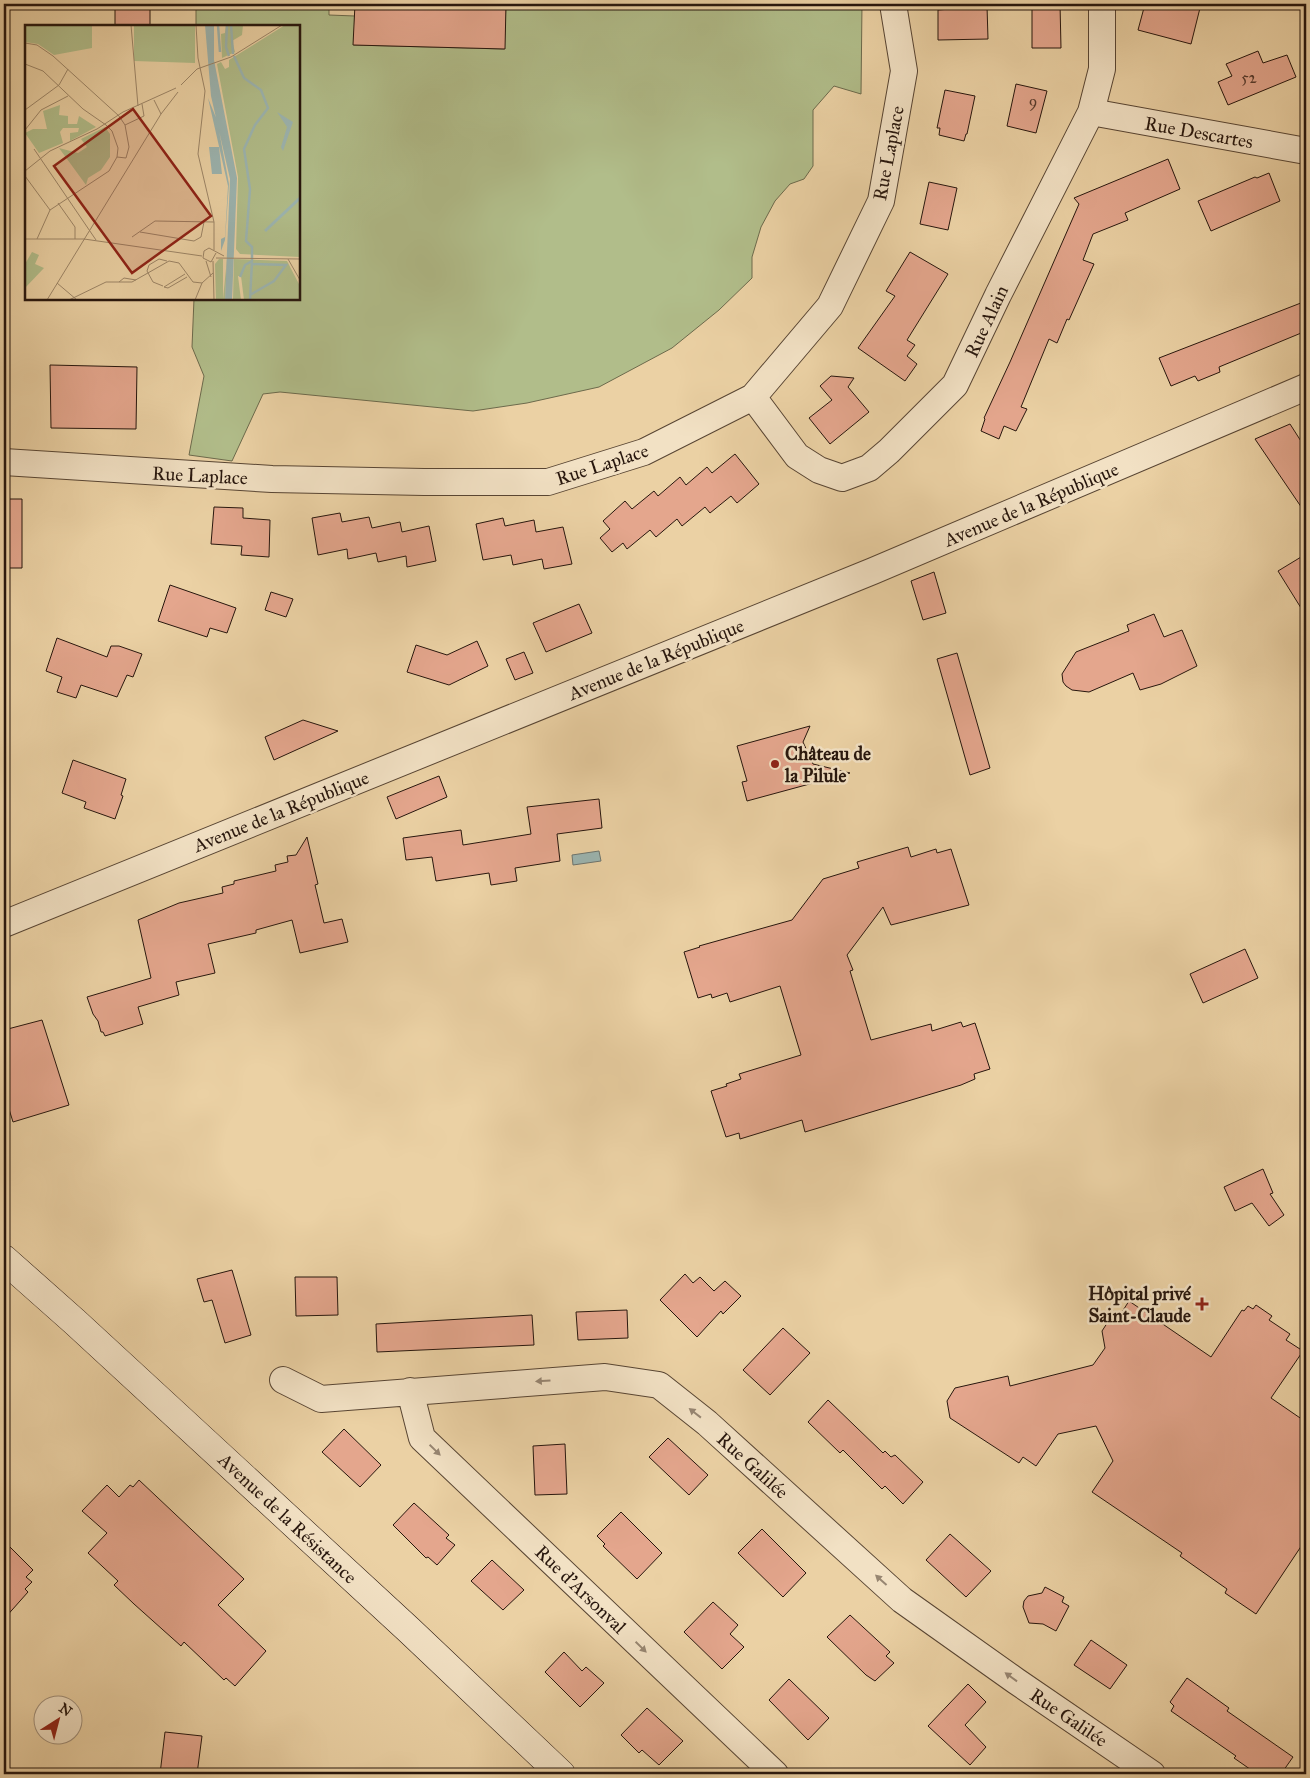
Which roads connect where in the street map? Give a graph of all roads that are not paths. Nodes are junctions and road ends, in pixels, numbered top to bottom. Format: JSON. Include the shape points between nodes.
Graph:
{"nodes":[{"id":1,"x":893,"y":4,"type":"edge"},
{"id":2,"x":1102,"y":4,"type":"edge"},
{"id":3,"x":1091,"y":112,"type":"junction"},
{"id":4,"x":1306,"y":151,"type":"edge"},
{"id":5,"x":1306,"y":387,"type":"edge"},
{"id":6,"x":753,"y":397,"type":"junction"},
{"id":7,"x":4,"y":462,"type":"edge"},
{"id":8,"x":4,"y":924,"type":"edge"},
{"id":9,"x":6,"y":1260,"type":"edge"},
{"id":10,"x":282,"y":1380,"type":"dead end"},
{"id":11,"x":410,"y":1391,"type":"junction"},
{"id":12,"x":561,"y":1774,"type":"edge"},
{"id":13,"x":775,"y":1774,"type":"edge"},
{"id":14,"x":1152,"y":1774,"type":"edge"}],
"edges":[{"from":1,"to":6,"type":"street","name":"Rue Laplace","via":[[904,71],[881,201],[830,306]]},
{"from":2,"to":3,"type":"street","name":"Rue Alain","via":[[1102,69]]},
{"from":3,"to":4,"type":"street","name":"Rue Descartes"},
{"from":3,"to":6,"type":"street","name":"Rue Alain","via":[[955,385],[869,468],[842,478],[819,470],[797,456]]},
{"from":5,"to":8,"type":"street","name":"Avenue de la République","via":[[873,571]]},
{"from":6,"to":7,"type":"street","name":"Rue Laplace","via":[[644,452],[548,482],[272,479]]},
{"from":9,"to":12,"type":"main road","name":"Avenue de la Résistance","via":[[410,1630]]},
{"from":10,"to":11,"type":"street","name":"Rue Galilée","via":[[321,1398]]},
{"from":11,"to":13,"type":"street","name":"Rue d'Arsonval","one_way":true,"via":[[422,1438]]},
{"from":14,"to":11,"type":"street","name":"Rue Galilée","one_way":true,"via":[[902,1600],[707,1423],[659,1385],[605,1377]]}]}
